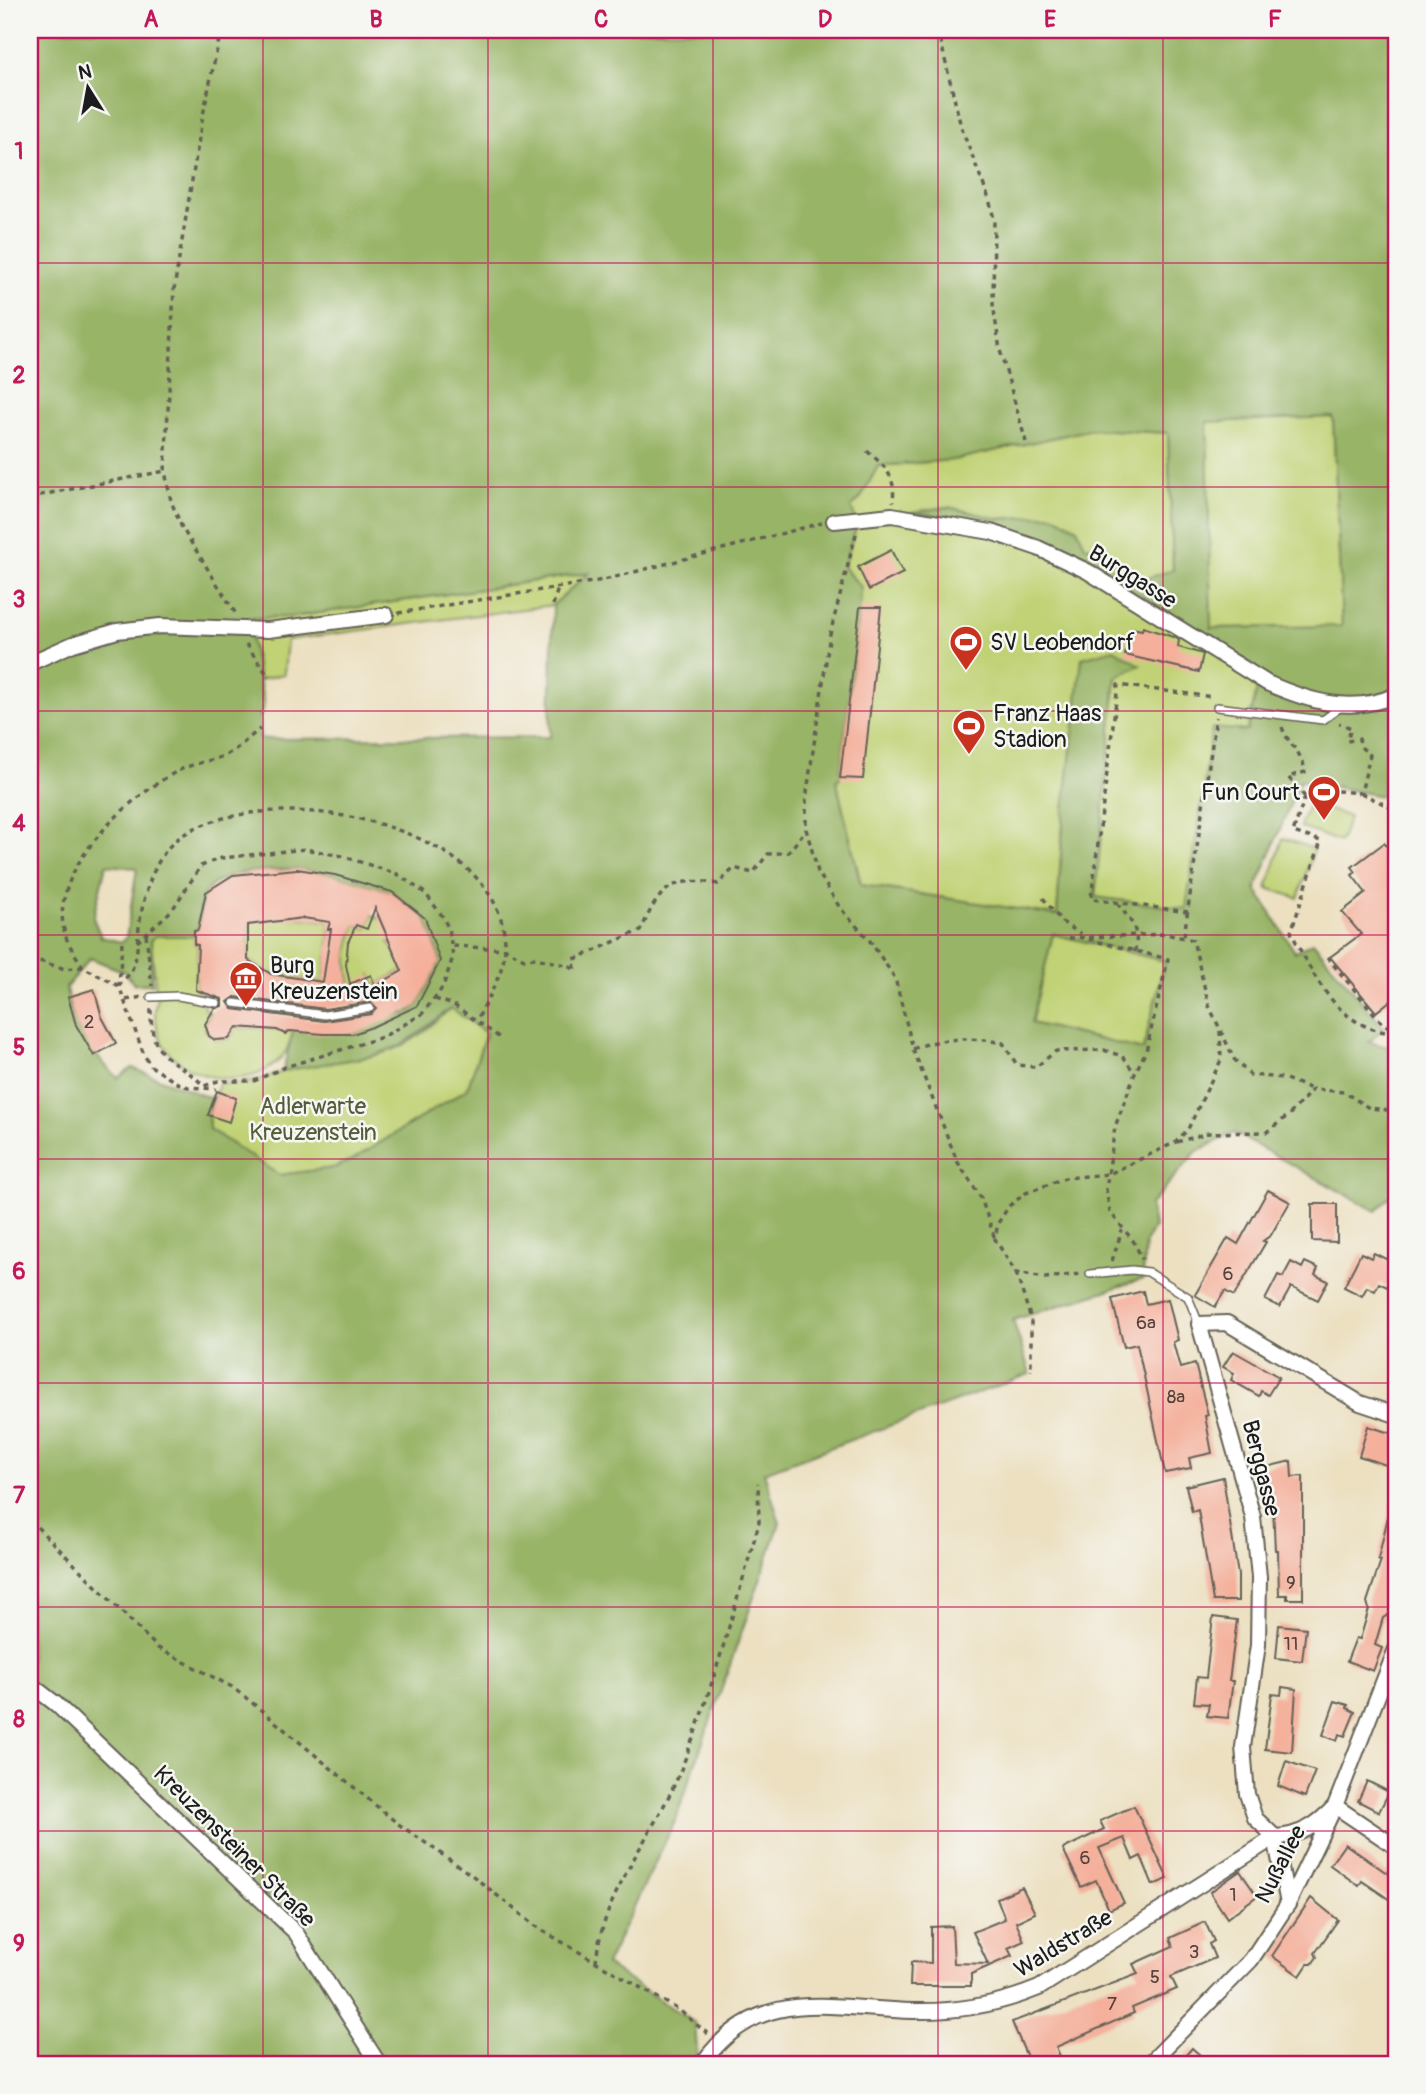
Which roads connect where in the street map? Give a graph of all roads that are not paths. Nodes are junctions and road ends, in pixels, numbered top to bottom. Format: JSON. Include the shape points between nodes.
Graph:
{"nodes":[{"id":1,"x":834,"y":521,"type":"road end"},
{"id":2,"x":386,"y":615,"type":"road end"},
{"id":3,"x":30,"y":663,"type":"edge"},
{"id":4,"x":1396,"y":695,"type":"edge"},
{"id":5,"x":1342,"y":706,"type":"junction"},
{"id":6,"x":1217,"y":707,"type":"road end"},
{"id":7,"x":153,"y":997,"type":"road end"},
{"id":8,"x":217,"y":1003,"type":"dead end"},
{"id":9,"x":234,"y":1003,"type":"dead end"},
{"id":10,"x":370,"y":1008,"type":"dead end"},
{"id":11,"x":1090,"y":1274,"type":"road end"},
{"id":12,"x":1199,"y":1324,"type":"junction"},
{"id":13,"x":1396,"y":1415,"type":"edge"},
{"id":14,"x":1396,"y":1649,"type":"edge"},
{"id":15,"x":30,"y":1684,"type":"edge"},
{"id":16,"x":1335,"y":1806,"type":"junction"},
{"id":17,"x":1275,"y":1837,"type":"junction"},
{"id":18,"x":1396,"y":1847,"type":"edge"},
{"id":19,"x":1288,"y":1904,"type":"junction"},
{"id":20,"x":379,"y":2064,"type":"edge"},
{"id":21,"x":702,"y":2064,"type":"edge"},
{"id":22,"x":1149,"y":2064,"type":"edge"}],
"edges":[{"from":1,"to":5,"type":"street","name":"Burggasse","via":[[892,515],[992,532],[1038,548],[1087,571],[1266,683],[1296,696]]},
{"from":2,"to":3,"type":"street","via":[[291,627],[160,626],[117,631]]},
{"from":4,"to":5,"type":"street","name":"Burggasse"},
{"from":5,"to":6,"type":"lane","via":[[1323,720]]},
{"from":7,"to":8,"type":"lane"},
{"from":9,"to":10,"type":"lane","via":[[325,1015]]},
{"from":11,"to":12,"type":"lane","via":[[1148,1272],[1188,1297]]},
{"from":12,"to":13,"type":"street","via":[[1227,1324],[1360,1403]]},
{"from":12,"to":17,"type":"street","name":"Berggasse","via":[[1253,1517],[1259,1577],[1258,1645],[1243,1747],[1247,1794],[1255,1818]]},
{"from":14,"to":16,"type":"street","name":"Nußallee"},
{"from":15,"to":20,"type":"street","name":"Kreuzensteiner Straße","via":[[296,1933]]},
{"from":16,"to":17,"type":"street","via":[[1320,1823],[1294,1836]]},
{"from":16,"to":18,"type":"street"},
{"from":16,"to":19,"type":"street","name":"Nußallee"},
{"from":17,"to":19,"type":"street","name":"Berggasse"},
{"from":17,"to":21,"type":"street","name":"Waldstraße","via":[[1039,1988],[1009,2000],[914,2011],[795,2005],[739,2025],[718,2042]]},
{"from":19,"to":22,"type":"street","name":"Nußallee","via":[[1251,1960]]}]}
